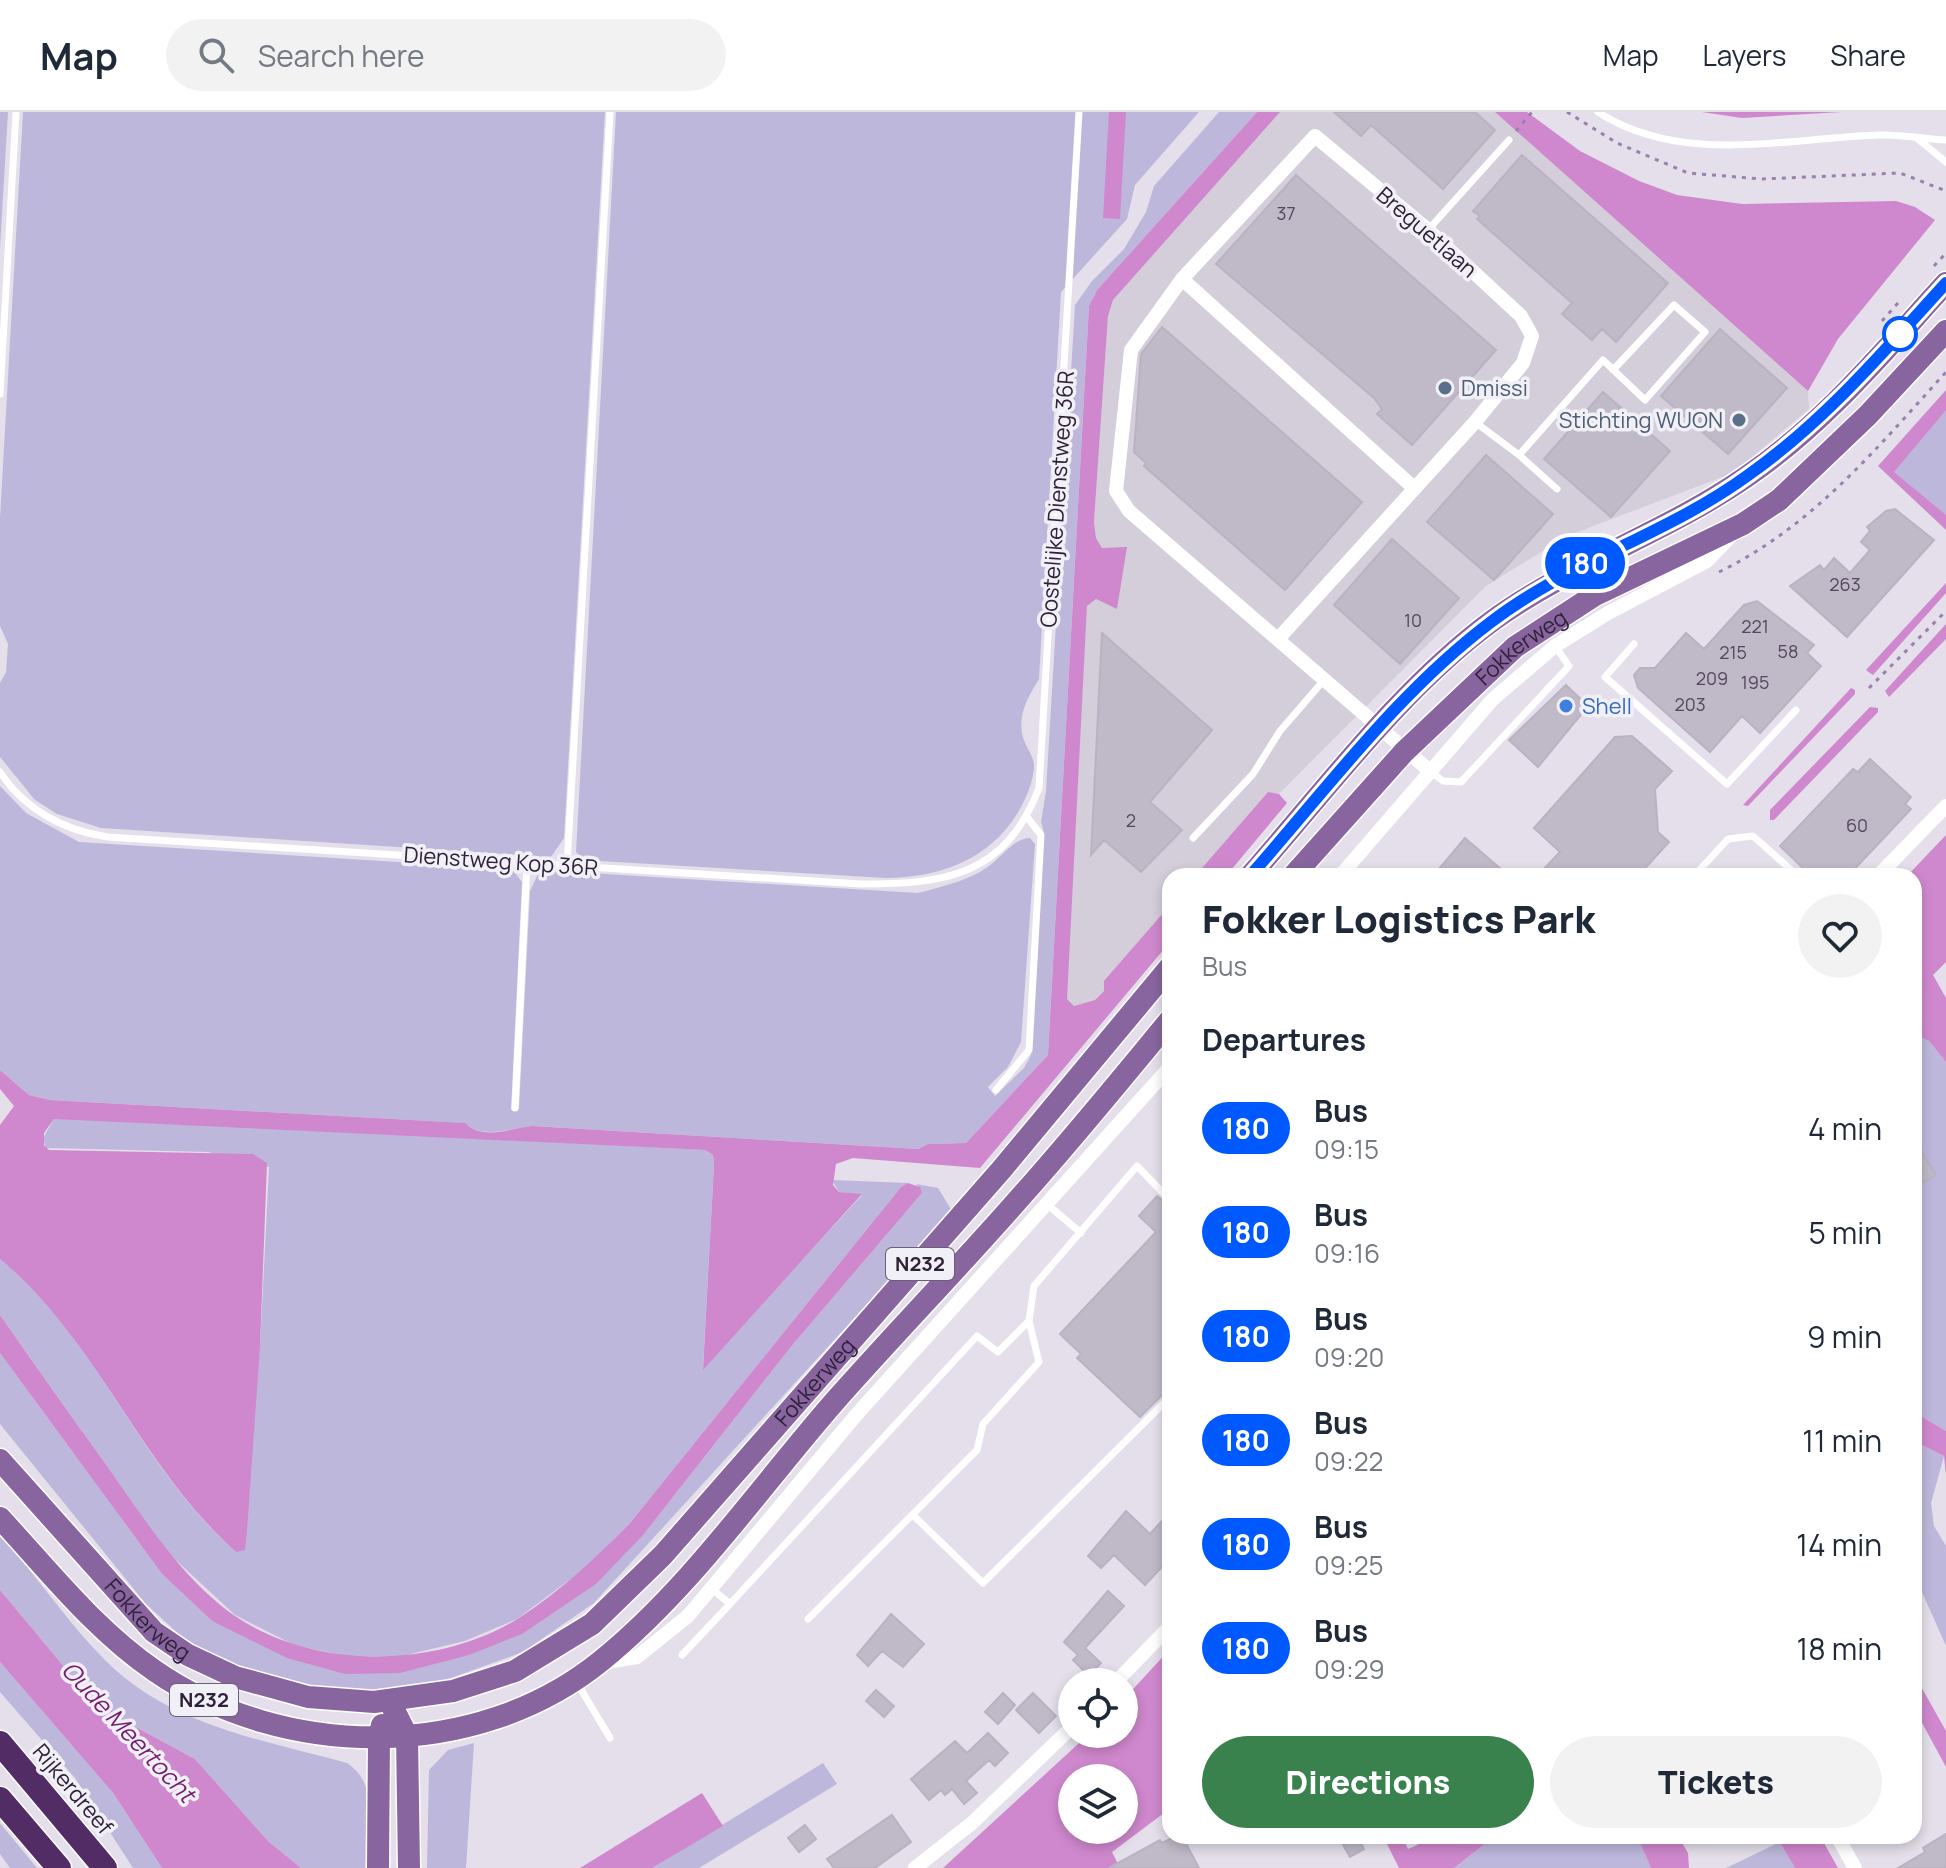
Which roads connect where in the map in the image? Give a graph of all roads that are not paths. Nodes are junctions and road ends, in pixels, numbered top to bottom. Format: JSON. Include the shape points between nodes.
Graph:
{"nodes":[{"id":1,"x":16,"y":112,"type":"edge"},
{"id":2,"x":610,"y":112,"type":"edge"},
{"id":3,"x":1079,"y":112,"type":"edge"},
{"id":4,"x":1598,"y":112,"type":"edge"},
{"id":5,"x":1918,"y":139,"type":"junction"},
{"id":6,"x":1509,"y":140,"type":"road end"},
{"id":7,"x":1946,"y":140,"type":"edge"},
{"id":8,"x":1946,"y":162,"type":"edge"},
{"id":9,"x":1428,"y":230,"type":"junction"},
{"id":10,"x":1182,"y":279,"type":"junction"},
{"id":11,"x":1946,"y":283,"type":"edge"},
{"id":12,"x":1946,"y":331,"type":"edge"},
{"id":13,"x":1613,"y":370,"type":"junction"},
{"id":14,"x":0,"y":394,"type":"edge"},
{"id":15,"x":1475,"y":422,"type":"junction"},
{"id":16,"x":1519,"y":455,"type":"junction"},
{"id":17,"x":1414,"y":488,"type":"junction"},
{"id":18,"x":1557,"y":489,"type":"dead end"},
{"id":19,"x":1743,"y":524,"type":"junction"},
{"id":20,"x":1278,"y":639,"type":"junction"},
{"id":21,"x":1634,"y":644,"type":"dead end"},
{"id":22,"x":1555,"y":646,"type":"junction"},
{"id":23,"x":1324,"y":680,"type":"junction"},
{"id":24,"x":1796,"y":710,"type":"dead end"},
{"id":25,"x":1379,"y":729,"type":"junction"},
{"id":26,"x":1404,"y":752,"type":"junction"},
{"id":27,"x":0,"y":772,"type":"edge"},
{"id":28,"x":1431,"y":772,"type":"junction"},
{"id":29,"x":1946,"y":806,"type":"edge"},
{"id":30,"x":1027,"y":817,"type":"junction"},
{"id":31,"x":1193,"y":838,"type":"dead end"},
{"id":32,"x":527,"y":863,"type":"junction"},
{"id":33,"x":980,"y":863,"type":"joint"},
{"id":34,"x":567,"y":865,"type":"junction"},
{"id":35,"x":1257,"y":868,"type":"edge"},
{"id":36,"x":1300,"y":868,"type":"edge"},
{"id":37,"x":1347,"y":868,"type":"edge"},
{"id":38,"x":1701,"y":868,"type":"edge"},
{"id":39,"x":1789,"y":868,"type":"edge"},
{"id":40,"x":1886,"y":868,"type":"edge"},
{"id":41,"x":1162,"y":977,"type":"edge"},
{"id":42,"x":1162,"y":1029,"type":"edge"},
{"id":43,"x":1162,"y":1076,"type":"edge"},
{"id":44,"x":996,"y":1090,"type":"dead end"},
{"id":45,"x":515,"y":1108,"type":"dead end"},
{"id":46,"x":1162,"y":1192,"type":"edge"},
{"id":47,"x":1048,"y":1205,"type":"junction"},
{"id":48,"x":1081,"y":1233,"type":"junction"},
{"id":49,"x":1029,"y":1321,"type":"junction"},
{"id":50,"x":1162,"y":1405,"type":"edge"},
{"id":51,"x":0,"y":1460,"type":"edge"},
{"id":52,"x":913,"y":1515,"type":"junction"},
{"id":53,"x":0,"y":1518,"type":"edge"},
{"id":54,"x":711,"y":1588,"type":"junction"},
{"id":55,"x":730,"y":1604,"type":"junction"},
{"id":56,"x":808,"y":1619,"type":"dead end"},
{"id":57,"x":1162,"y":1634,"type":"edge"},
{"id":58,"x":682,"y":1655,"type":"dead end"},
{"id":59,"x":597,"y":1664,"type":"junction"},
{"id":60,"x":1130,"y":1668,"type":"edge"},
{"id":61,"x":574,"y":1679,"type":"junction"},
{"id":62,"x":390,"y":1702,"type":"junction"},
{"id":63,"x":407,"y":1736,"type":"junction"},
{"id":64,"x":379,"y":1738,"type":"junction"},
{"id":65,"x":610,"y":1738,"type":"dead end"},
{"id":66,"x":1058,"y":1740,"type":"edge"},
{"id":67,"x":0,"y":1743,"type":"edge"},
{"id":68,"x":0,"y":1799,"type":"edge"},
{"id":69,"x":1842,"y":1844,"type":"edge"},
{"id":70,"x":59,"y":1868,"type":"edge"},
{"id":71,"x":105,"y":1868,"type":"edge"},
{"id":72,"x":378,"y":1868,"type":"edge"},
{"id":73,"x":409,"y":1868,"type":"edge"},
{"id":74,"x":915,"y":1868,"type":"edge"},
{"id":75,"x":1855,"y":1868,"type":"edge"}],
"edges":[{"from":1,"to":14,"type":"lane"},
{"from":2,"to":34,"type":"lane"},
{"from":3,"to":30,"type":"lane","name":"Oostelijke Dienstweg 36R","via":[[1039,788]]},
{"from":4,"to":5,"type":"lane","via":[[1638,134],[1699,144],[1881,134]]},
{"from":5,"to":7,"type":"lane"},
{"from":5,"to":8,"type":"lane"},
{"from":6,"to":9,"type":"lane"},
{"from":9,"to":10,"type":"street","name":"Breguetlaan","via":[[1315,136]]},
{"from":9,"to":15,"type":"street","name":"Breguetlaan","via":[[1521,316],[1532,336],[1523,363]]},
{"from":10,"to":17,"type":"street"},
{"from":10,"to":20,"type":"street","name":"Breguetlaan","via":[[1131,350],[1116,491],[1129,511]]},
{"from":11,"to":25,"type":"main road","name":"Fokkerweg","via":[[1829,412],[1747,477],[1681,517],[1604,552],[1491,622],[1444,661]]},
{"from":12,"to":19,"type":"main road","name":"Fokkerweg","via":[[1806,476]]},
{"from":13,"to":13,"type":"lane","via":[[1645,400],[1705,332],[1674,305]]},
{"from":13,"to":16,"type":"lane","via":[[1603,360]]},
{"from":15,"to":16,"type":"lane"},
{"from":15,"to":17,"type":"street","name":"Breguetlaan"},
{"from":16,"to":18,"type":"lane"},
{"from":17,"to":20,"type":"street","name":"Breguetlaan"},
{"from":19,"to":22,"type":"street","name":"Fokkerweg","via":[[1707,561]]},
{"from":19,"to":26,"type":"main road","name":"Fokkerweg","via":[[1595,595],[1515,647]]},
{"from":20,"to":23,"type":"street","name":"Breguetlaan"},
{"from":21,"to":24,"type":"lane","via":[[1605,677],[1727,784]]},
{"from":22,"to":28,"type":"street","name":"Fokkerweg","via":[[1493,699]]},
{"from":22,"to":28,"type":"lane","via":[[1569,666],[1461,782],[1443,781]]},
{"from":23,"to":25,"type":"street","name":"Breguetlaan"},
{"from":23,"to":31,"type":"lane","via":[[1280,731],[1253,774]]},
{"from":25,"to":26,"type":"street","name":"Breguetlaan"},
{"from":25,"to":35,"type":"main road","name":"Fokkerweg"},
{"from":26,"to":28,"type":"street"},
{"from":26,"to":36,"type":"main road","name":"Fokkerweg"},
{"from":27,"to":32,"type":"lane","name":"Dienstweg Kop 36R","via":[[28,802],[60,824],[108,837]]},
{"from":28,"to":37,"type":"street","name":"Fokkerweg"},
{"from":29,"to":40,"type":"street"},
{"from":30,"to":33,"type":"lane","name":"Oostelijke Dienstweg 36R","via":[[1017,834]]},
{"from":30,"to":44,"type":"lane","via":[[1041,835],[1029,1050]]},
{"from":32,"to":34,"type":"lane","name":"Dienstweg Kop 36R"},
{"from":32,"to":45,"type":"lane"},
{"from":33,"to":34,"type":"lane","name":"Dienstweg Kop 36R","via":[[922,884]]},
{"from":38,"to":39,"type":"lane","via":[[1728,839],[1753,836]]},
{"from":41,"to":62,"type":"main road","name":"Fokkerweg","number":"N232","via":[[833,1364],[663,1555],[592,1624],[515,1671],[453,1691]]},
{"from":42,"to":59,"type":"main road","name":"Fokkerweg","number":"N232","via":[[655,1612]]},
{"from":43,"to":47,"type":"street","name":"Fokkerweg"},
{"from":46,"to":48,"type":"lane","via":[[1137,1166]]},
{"from":47,"to":48,"type":"lane"},
{"from":47,"to":54,"type":"street","name":"Fokkerweg","via":[[857,1414]]},
{"from":48,"to":49,"type":"lane","via":[[1034,1286]]},
{"from":49,"to":52,"type":"lane","via":[[1039,1362],[983,1424],[977,1450]]},
{"from":49,"to":55,"type":"lane","via":[[998,1352],[977,1336]]},
{"from":50,"to":52,"type":"lane","via":[[983,1583]]},
{"from":51,"to":62,"type":"main road","name":"Fokkerweg","number":"N232","via":[[154,1632],[188,1655],[284,1692]]},
{"from":52,"to":56,"type":"lane"},
{"from":53,"to":64,"type":"main road","name":"Fokkerweg","number":"N232","via":[[104,1630],[189,1692],[263,1723]]},
{"from":54,"to":55,"type":"lane"},
{"from":54,"to":59,"type":"street","name":"Fokkerweg","via":[[688,1616],[637,1657]]},
{"from":55,"to":58,"type":"lane"},
{"from":57,"to":60,"type":"street"},
{"from":59,"to":61,"type":"main road","name":"Fokkerweg","number":"N232"},
{"from":61,"to":63,"type":"main road","name":"Fokkerweg","number":"N232","via":[[493,1718]]},
{"from":61,"to":65,"type":"lane"},
{"from":62,"to":63,"type":"main road"},
{"from":62,"to":64,"type":"main road"},
{"from":63,"to":64,"type":"main road","name":"Fokkerweg","number":"N232"},
{"from":63,"to":73,"type":"main road"},
{"from":64,"to":72,"type":"main road"},
{"from":66,"to":74,"type":"street","via":[[972,1823]]},
{"from":67,"to":71,"type":"highway","name":"Rijkerdreef"},
{"from":68,"to":70,"type":"highway"},
{"from":69,"to":75,"type":"street"}]}
